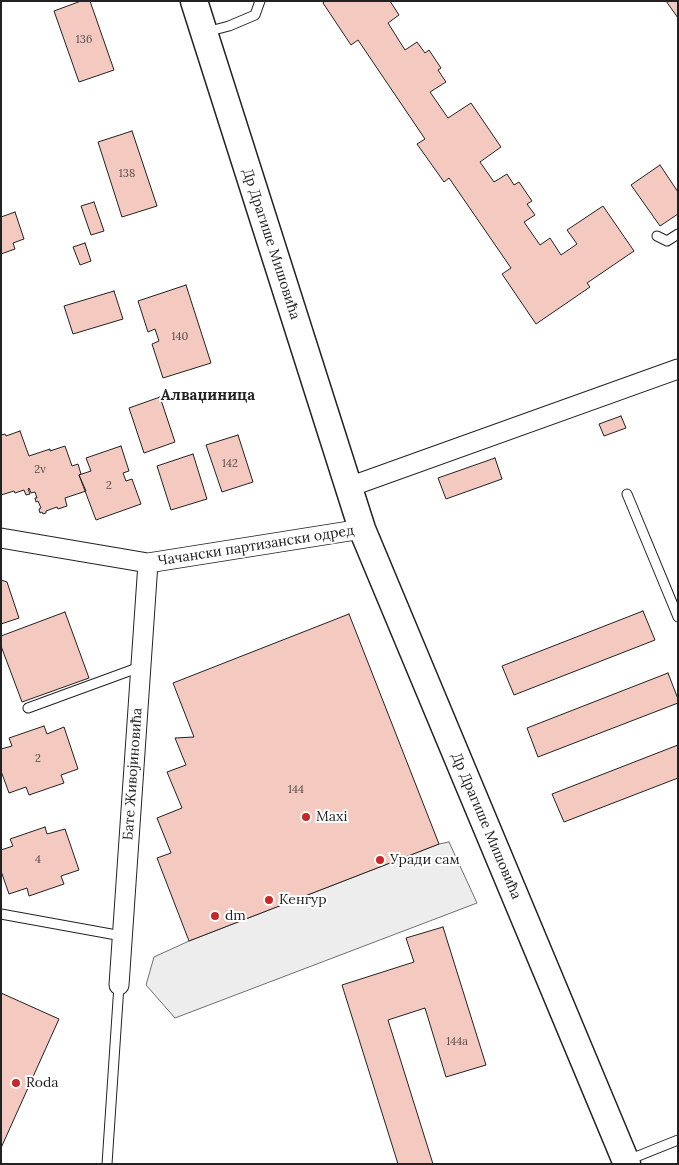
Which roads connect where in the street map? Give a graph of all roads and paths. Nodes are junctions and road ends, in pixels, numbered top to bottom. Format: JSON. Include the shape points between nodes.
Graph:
{"nodes":[{"id":1,"x":194,"y":1,"type":"edge"},
{"id":2,"x":260,"y":1,"type":"edge"},
{"id":3,"x":204,"y":32,"type":"junction"},
{"id":4,"x":678,"y":234,"type":"edge"},
{"id":5,"x":657,"y":236,"type":"dead end"},
{"id":6,"x":678,"y":369,"type":"edge"},
{"id":7,"x":349,"y":487,"type":"junction"},
{"id":8,"x":627,"y":494,"type":"dead end"},
{"id":9,"x":362,"y":529,"type":"junction"},
{"id":10,"x":1,"y":538,"type":"edge"},
{"id":11,"x":148,"y":563,"type":"junction"},
{"id":12,"x":678,"y":617,"type":"edge"},
{"id":13,"x":140,"y":667,"type":"junction"},
{"id":14,"x":28,"y":708,"type":"dead end"},
{"id":15,"x":1,"y":914,"type":"edge"},
{"id":16,"x":122,"y":936,"type":"junction"},
{"id":17,"x":119,"y":985,"type":"joint"},
{"id":18,"x":678,"y":1140,"type":"edge"},
{"id":19,"x":626,"y":1162,"type":"edge"},
{"id":20,"x":107,"y":1164,"type":"edge"}],
"edges":[{"from":1,"to":3,"type":"main road","name":"Др Драгише Мишовића"},
{"from":2,"to":3,"type":"lane","via":[[255,15]]},
{"from":3,"to":7,"type":"main road","name":"Др Драгише Мишовића"},
{"from":4,"to":5,"type":"lane","via":[[667,241]]},
{"from":6,"to":7,"type":"street"},
{"from":7,"to":9,"type":"main road","name":"Др Драгише Мишовића"},
{"from":8,"to":12,"type":"lane"},
{"from":9,"to":11,"type":"street","name":"Чачански партизански одред"},
{"from":9,"to":19,"type":"main road","name":"Др Драгише Мишовића"},
{"from":10,"to":11,"type":"street","name":"Чачански партизански одред"},
{"from":11,"to":13,"type":"street","name":"Бате Живојиновића"},
{"from":13,"to":14,"type":"lane"},
{"from":13,"to":16,"type":"street","name":"Бате Живојиновића"},
{"from":15,"to":16,"type":"lane"},
{"from":16,"to":17,"type":"street","name":"Бате Живојиновића"},
{"from":17,"to":20,"type":"lane"},
{"from":18,"to":19,"type":"lane"}]}
